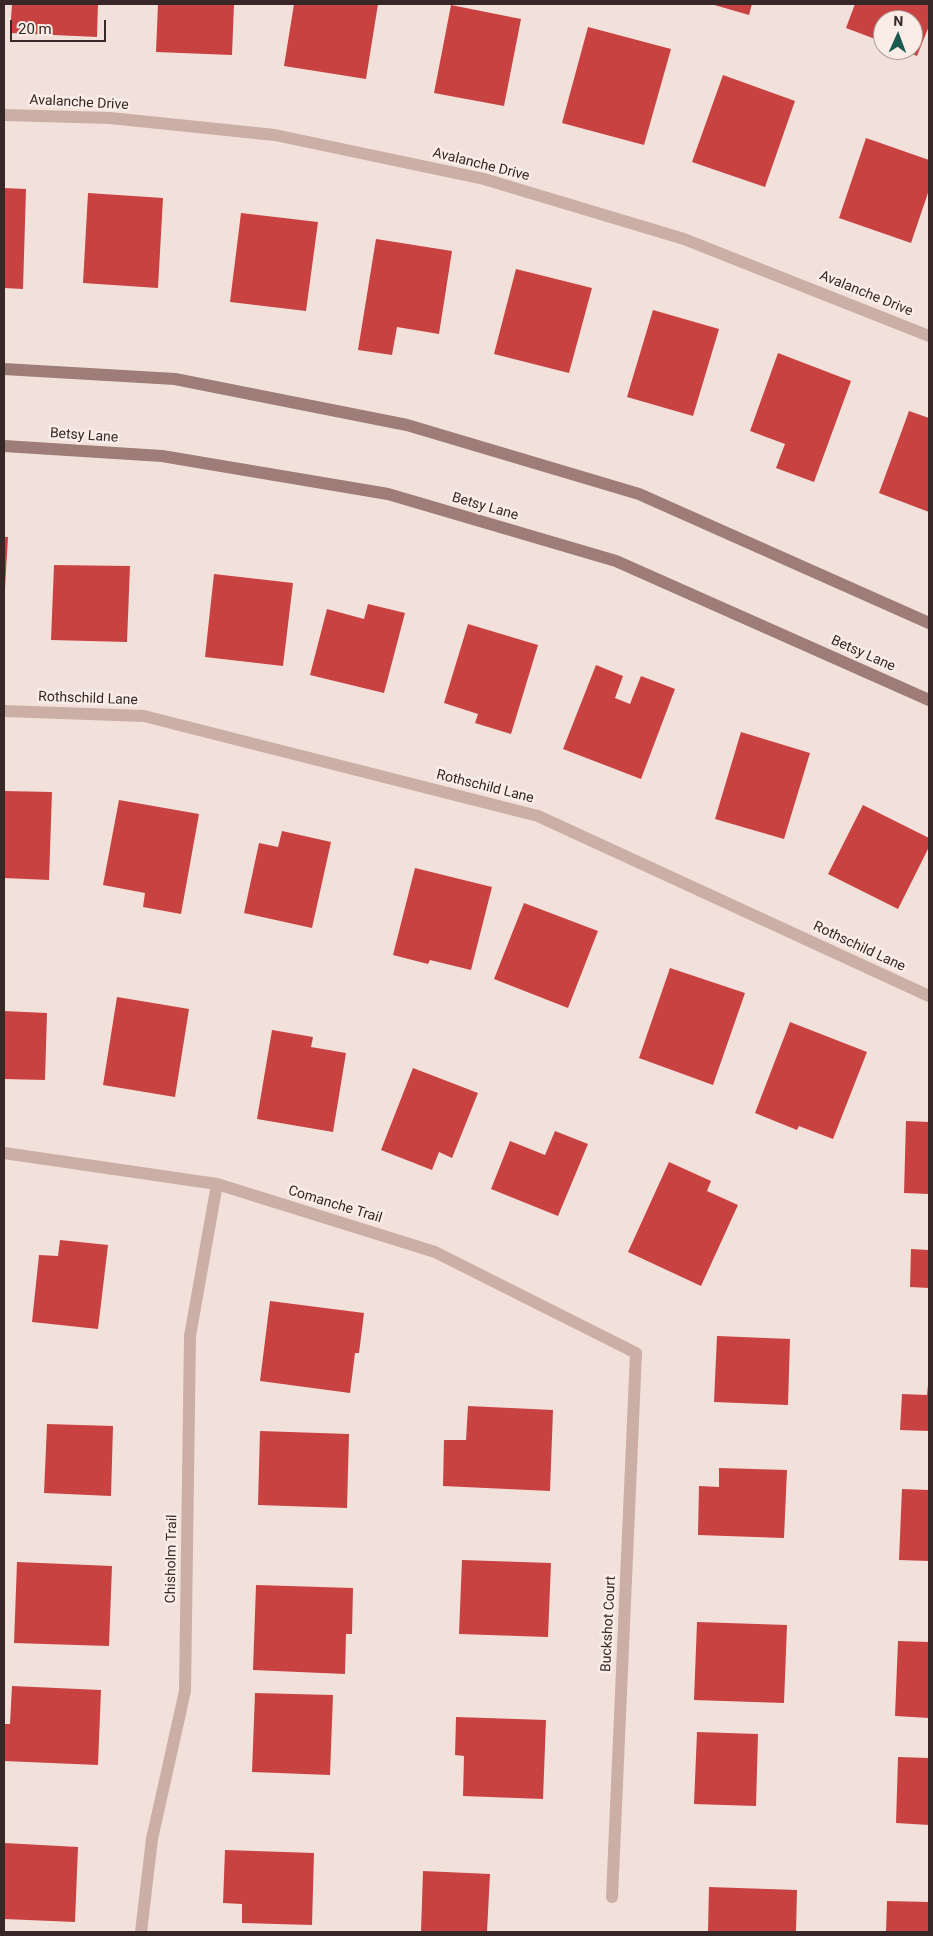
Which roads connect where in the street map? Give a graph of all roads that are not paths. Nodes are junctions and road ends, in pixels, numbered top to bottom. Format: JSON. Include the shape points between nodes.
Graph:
{"nodes":[{"id":1,"x":4,"y":115,"type":"edge"},
{"id":2,"x":929,"y":336,"type":"edge"},
{"id":3,"x":4,"y":369,"type":"edge"},
{"id":4,"x":4,"y":446,"type":"edge"},
{"id":5,"x":929,"y":624,"type":"edge"},
{"id":6,"x":929,"y":700,"type":"edge"},
{"id":7,"x":4,"y":711,"type":"edge"},
{"id":8,"x":929,"y":996,"type":"edge"},
{"id":9,"x":4,"y":1153,"type":"edge"},
{"id":10,"x":217,"y":1184,"type":"junction"},
{"id":11,"x":636,"y":1353,"type":"joint"},
{"id":12,"x":612,"y":1897,"type":"dead end"},
{"id":13,"x":141,"y":1932,"type":"edge"}],
"edges":[{"from":1,"to":2,"type":"street","name":"Avalanche Drive","via":[[110,118],[275,135],[484,179],[684,239]]},
{"from":3,"to":5,"type":"main road","via":[[175,379],[407,425],[639,494]]},
{"from":4,"to":6,"type":"main road","name":"Betsy Lane","via":[[162,456],[388,494],[616,561]]},
{"from":7,"to":8,"type":"street","name":"Rothschild Lane","via":[[144,716],[538,816]]},
{"from":9,"to":10,"type":"street","name":"Comanche Trail"},
{"from":10,"to":11,"type":"street","name":"Comanche Trail","via":[[435,1252]]},
{"from":10,"to":13,"type":"street","name":"Chisholm Trail","via":[[190,1336],[185,1691],[152,1839]]},
{"from":11,"to":12,"type":"street","name":"Buckshot Court"}]}
